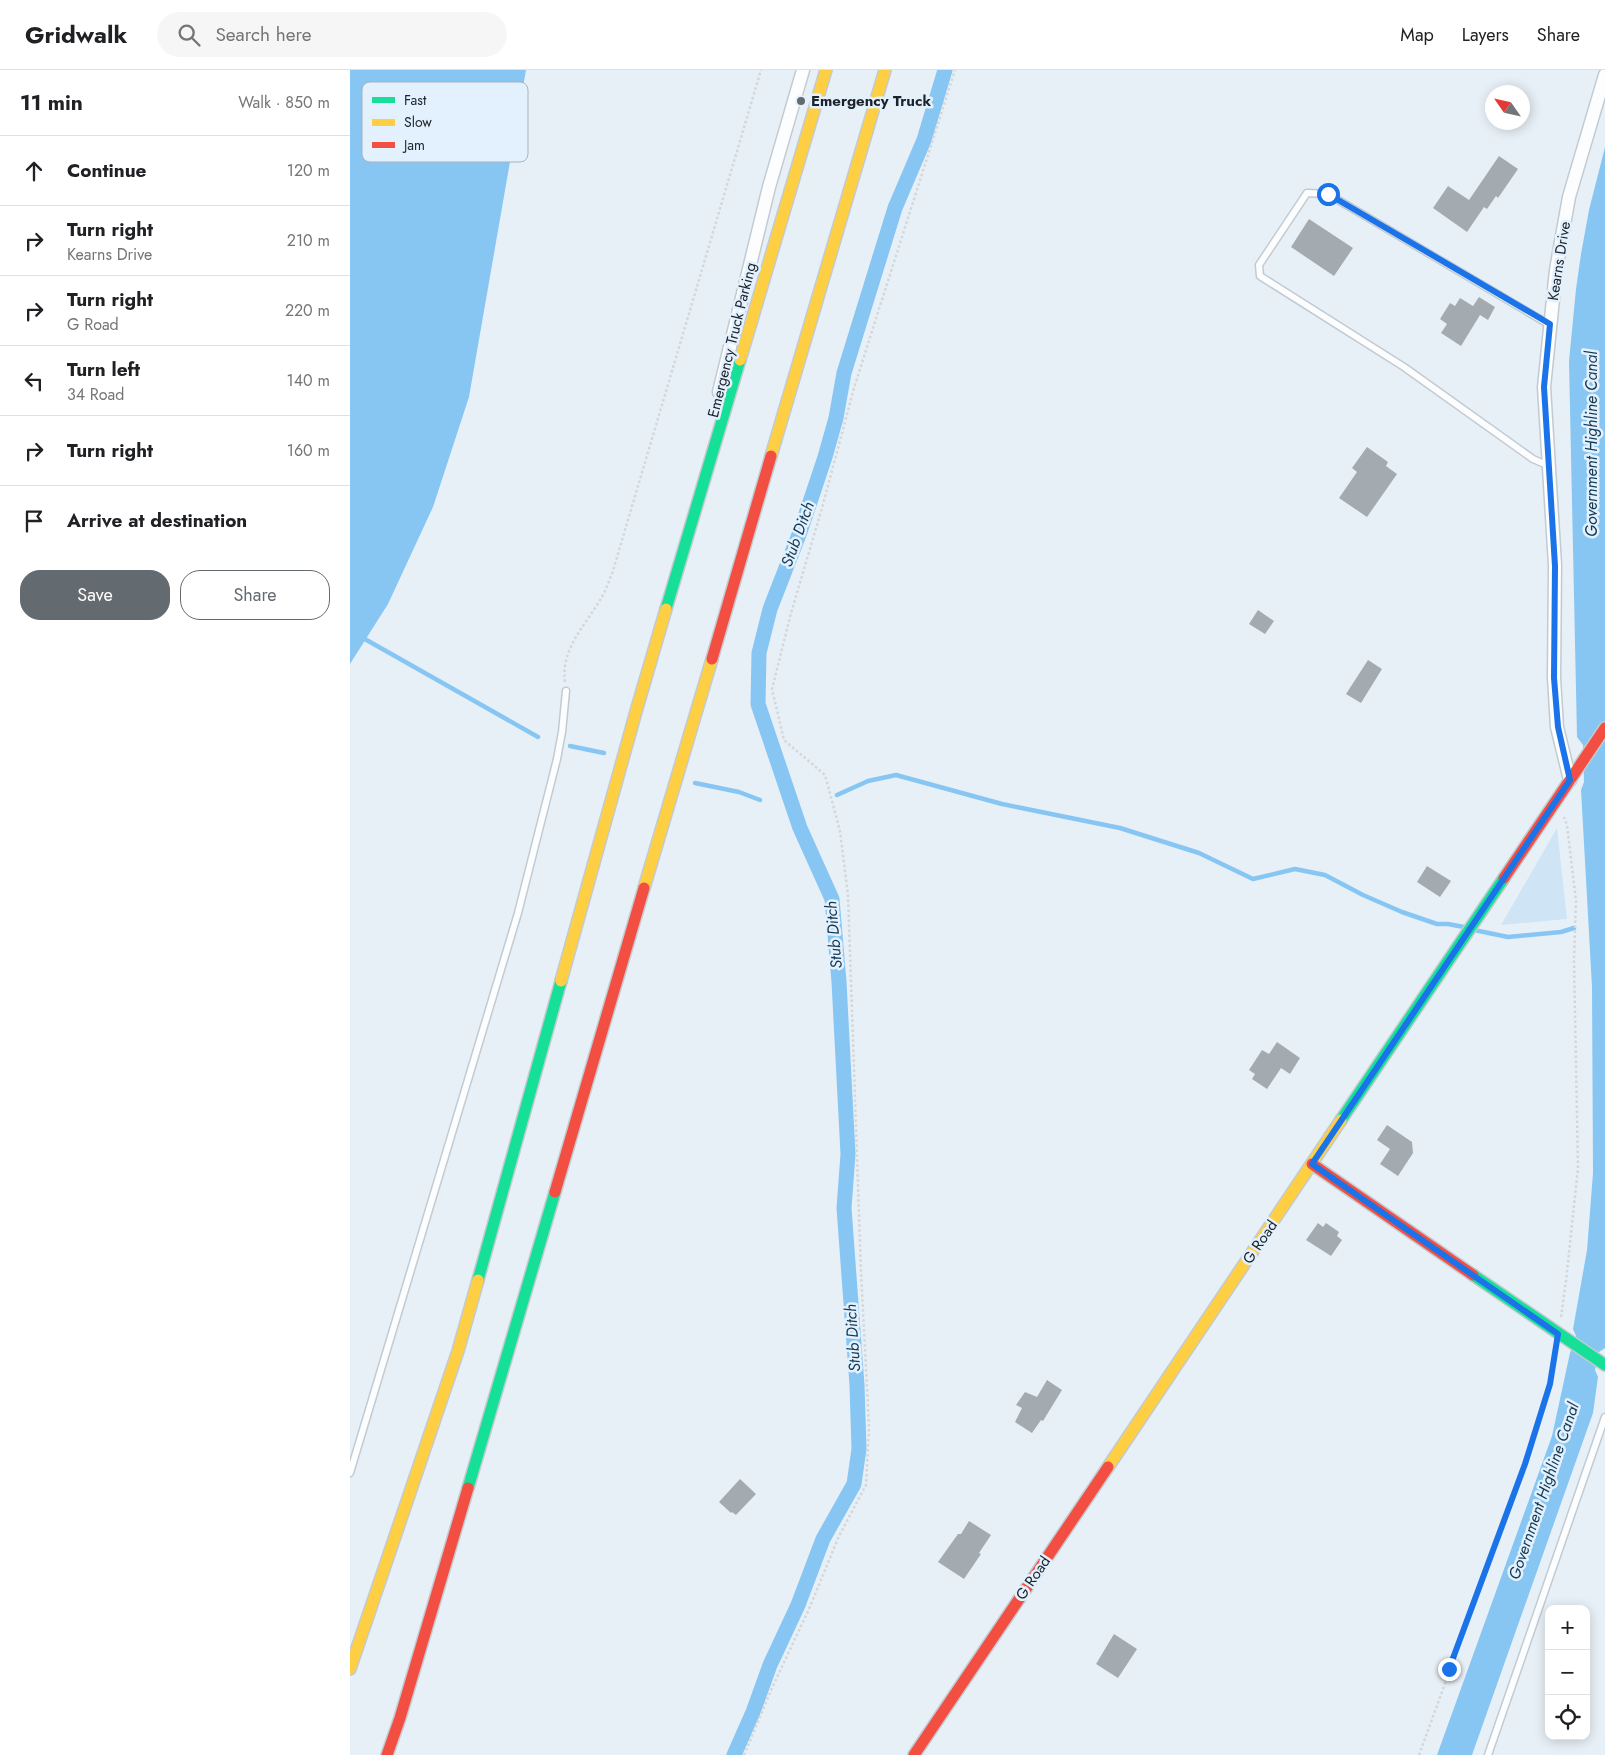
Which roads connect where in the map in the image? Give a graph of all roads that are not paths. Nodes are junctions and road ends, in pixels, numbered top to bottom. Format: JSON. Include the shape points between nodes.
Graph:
{"nodes":[{"id":1,"x":803,"y":70,"type":"edge"},
{"id":2,"x":826,"y":70,"type":"edge"},
{"id":3,"x":885,"y":70,"type":"edge"},
{"id":4,"x":1605,"y":74,"type":"edge"},
{"id":5,"x":1550,"y":324,"type":"junction"},
{"id":6,"x":1549,"y":466,"type":"junction"},
{"id":7,"x":666,"y":612,"type":"junction"},
{"id":8,"x":566,"y":691,"type":"road end"},
{"id":9,"x":1605,"y":728,"type":"edge"},
{"id":10,"x":1570,"y":780,"type":"junction"},
{"id":11,"x":1312,"y":1164,"type":"junction"},
{"id":12,"x":1601,"y":1363,"type":"edge"},
{"id":13,"x":1605,"y":1417,"type":"edge"},
{"id":14,"x":350,"y":1473,"type":"edge"},
{"id":15,"x":350,"y":1669,"type":"edge"},
{"id":16,"x":387,"y":1755,"type":"edge"},
{"id":17,"x":914,"y":1755,"type":"edge"},
{"id":18,"x":1488,"y":1755,"type":"edge"}],
"edges":[{"from":1,"to":7,"type":"street","name":"Emergency Truck Parking","via":[[769,187]]},
{"from":2,"to":7,"type":"main road"},
{"from":3,"to":16,"type":"main road"},
{"from":4,"to":5,"type":"street","name":"Kearns Drive","via":[[1569,198]]},
{"from":5,"to":6,"type":"street","name":"Kearns Drive","via":[[1544,387]]},
{"from":5,"to":6,"type":"lane","via":[[1328,194],[1307,193],[1259,266],[1260,276],[1404,367],[1533,459]]},
{"from":6,"to":10,"type":"street","name":"Kearns Drive","via":[[1555,566],[1554,678],[1558,727]]},
{"from":7,"to":15,"type":"main road","via":[[458,1351]]},
{"from":8,"to":14,"type":"lane","via":[[557,759],[518,913]]},
{"from":9,"to":10,"type":"main road","name":"G Road"},
{"from":10,"to":11,"type":"main road","name":"G Road"},
{"from":11,"to":12,"type":"main road"},
{"from":11,"to":17,"type":"main road","name":"G Road"},
{"from":13,"to":18,"type":"lane"}]}
